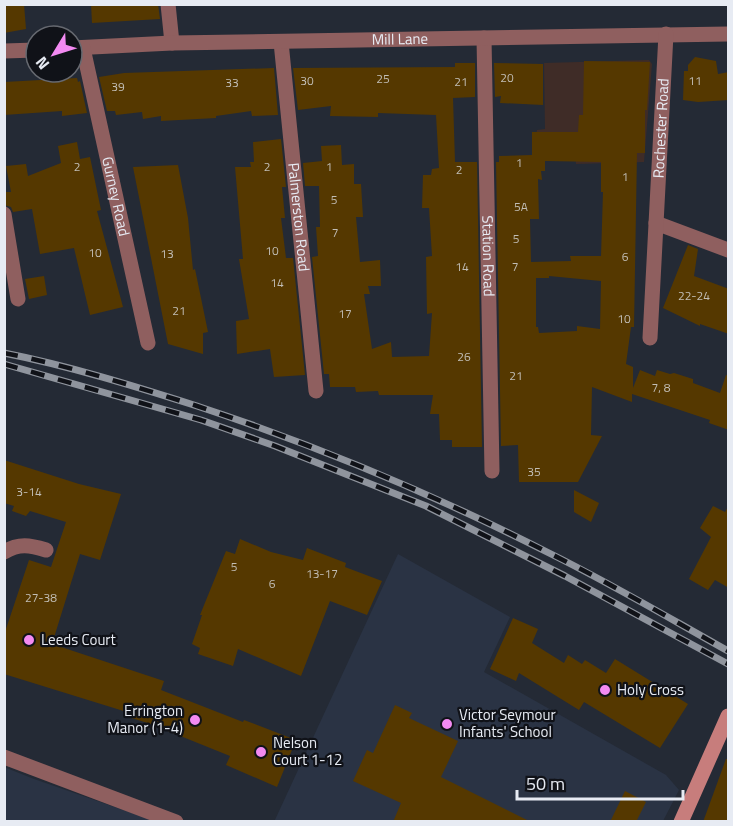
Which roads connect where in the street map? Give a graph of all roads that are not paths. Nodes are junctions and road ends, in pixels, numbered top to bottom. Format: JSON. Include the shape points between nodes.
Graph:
{"nodes":[{"id":1,"x":168,"y":4,"type":"edge"},
{"id":2,"x":666,"y":34,"type":"junction"},
{"id":3,"x":729,"y":34,"type":"edge"},
{"id":4,"x":484,"y":39,"type":"junction"},
{"id":5,"x":281,"y":42,"type":"junction"},
{"id":6,"x":172,"y":44,"type":"junction"},
{"id":7,"x":84,"y":48,"type":"edge"},
{"id":8,"x":24,"y":50,"type":"edge"},
{"id":9,"x":4,"y":51,"type":"edge"},
{"id":10,"x":84,"y":77,"type":"edge"},
{"id":11,"x":4,"y":214,"type":"edge"},
{"id":12,"x":656,"y":223,"type":"junction"},
{"id":13,"x":729,"y":250,"type":"edge"},
{"id":14,"x":18,"y":300,"type":"dead end"},
{"id":15,"x":650,"y":338,"type":"dead end"},
{"id":16,"x":148,"y":343,"type":"dead end"},
{"id":17,"x":316,"y":391,"type":"dead end"},
{"id":18,"x":492,"y":471,"type":"dead end"},
{"id":19,"x":46,"y":550,"type":"dead end"},
{"id":20,"x":4,"y":552,"type":"edge"},
{"id":21,"x":729,"y":716,"type":"edge"},
{"id":22,"x":4,"y":757,"type":"edge"},
{"id":23,"x":176,"y":822,"type":"edge"},
{"id":24,"x":681,"y":822,"type":"edge"}],
"edges":[{"from":1,"to":6,"type":"street"},
{"from":2,"to":3,"type":"street","name":"Mill Lane"},
{"from":2,"to":4,"type":"street","name":"Mill Lane"},
{"from":2,"to":12,"type":"street","name":"Rochester Road"},
{"from":4,"to":5,"type":"street","name":"Mill Lane"},
{"from":4,"to":18,"type":"street","name":"Station Road"},
{"from":5,"to":6,"type":"street","name":"Mill Lane"},
{"from":5,"to":17,"type":"street","name":"Palmerston Road"},
{"from":6,"to":7,"type":"street","name":"Mill Lane"},
{"from":8,"to":9,"type":"street"},
{"from":10,"to":16,"type":"street","name":"Gurney Road"},
{"from":11,"to":14,"type":"street"},
{"from":12,"to":13,"type":"street"},
{"from":12,"to":15,"type":"street","name":"Rochester Road"},
{"from":19,"to":20,"type":"street","via":[[21,544]]},
{"from":21,"to":24,"type":"main road"},
{"from":22,"to":23,"type":"street"}]}
